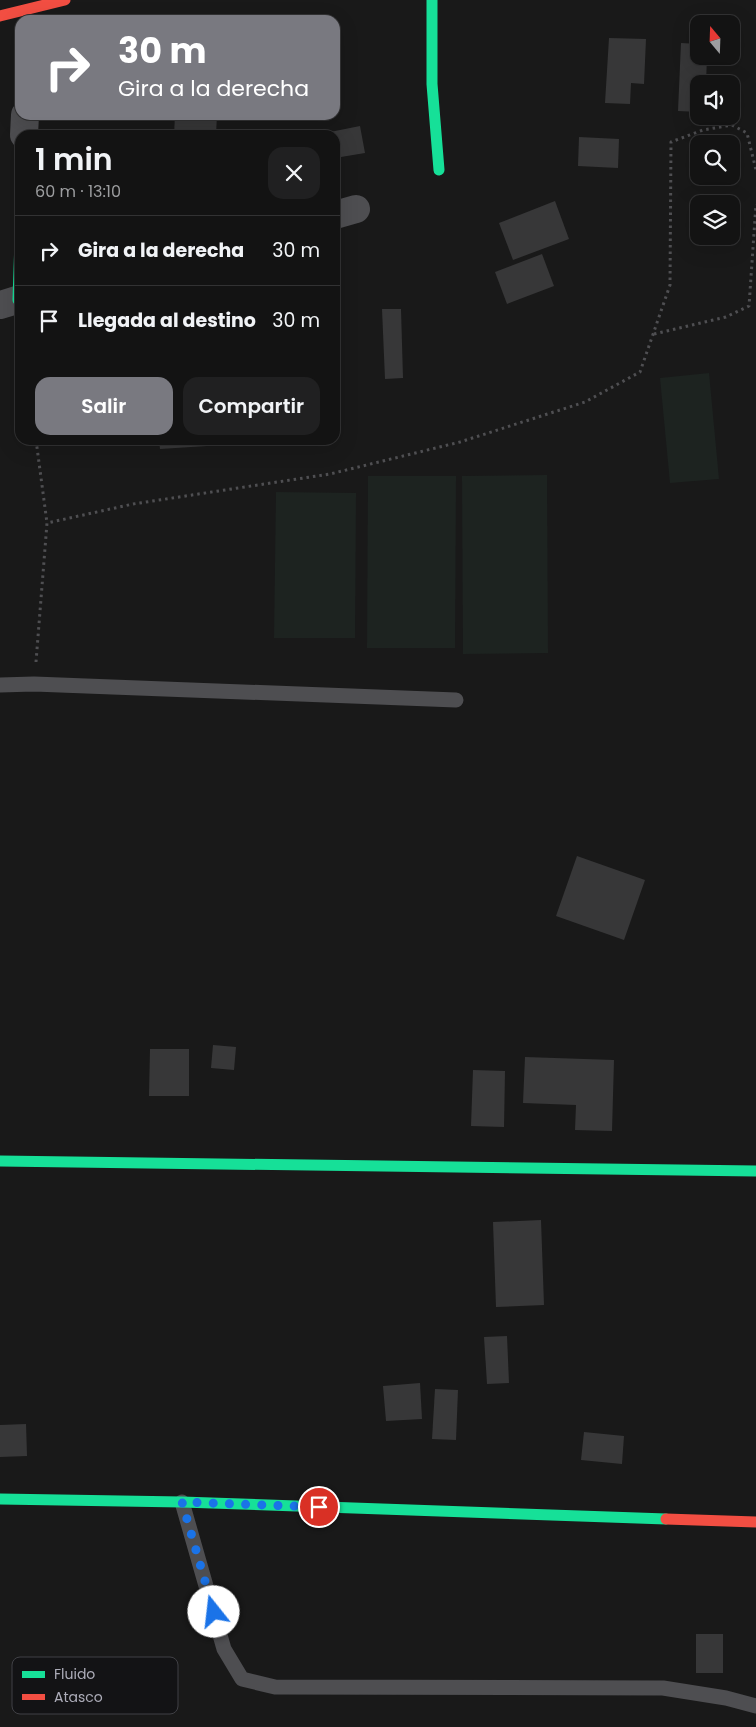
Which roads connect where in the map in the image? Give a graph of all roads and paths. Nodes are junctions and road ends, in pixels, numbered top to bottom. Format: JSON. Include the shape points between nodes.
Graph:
{"nodes":[{"id":1,"x":64,"y":0,"type":"edge"},
{"id":2,"x":432,"y":0,"type":"edge"},
{"id":3,"x":15,"y":15,"type":"edge"},
{"id":4,"x":29,"y":15,"type":"edge"},
{"id":5,"x":0,"y":16,"type":"edge"},
{"id":6,"x":439,"y":170,"type":"dead end"},
{"id":7,"x":756,"y":170,"type":"edge"},
{"id":8,"x":756,"y":204,"type":"edge"},
{"id":9,"x":15,"y":284,"type":"edge"},
{"id":10,"x":13,"y":301,"type":"edge"},
{"id":11,"x":653,"y":334,"type":"junction"},
{"id":12,"x":37,"y":445,"type":"edge"},
{"id":13,"x":48,"y":523,"type":"junction"},
{"id":14,"x":34,"y":684,"type":"junction"},
{"id":15,"x":0,"y":685,"type":"edge"},
{"id":16,"x":456,"y":700,"type":"dead end"},
{"id":17,"x":0,"y":1160,"type":"edge"},
{"id":18,"x":756,"y":1172,"type":"edge"},
{"id":19,"x":0,"y":1499,"type":"edge"},
{"id":20,"x":182,"y":1502,"type":"junction"},
{"id":21,"x":756,"y":1522,"type":"edge"},
{"id":22,"x":756,"y":1706,"type":"edge"}],
"edges":[{"from":1,"to":4,"type":"street"},
{"from":2,"to":6,"type":"street","via":[[432,84]]},
{"from":3,"to":5,"type":"street"},
{"from":7,"to":11,"type":"path","via":[[747,134],[732,125],[703,130],[671,142],[670,285]]},
{"from":8,"to":11,"type":"path","via":[[749,306],[726,317]]},
{"from":9,"to":10,"type":"street"},
{"from":11,"to":13,"type":"path","via":[[640,372],[585,402],[460,442],[330,474],[133,504]]},
{"from":12,"to":13,"type":"path"},
{"from":13,"to":14,"type":"path"},
{"from":14,"to":15,"type":"lane"},
{"from":14,"to":16,"type":"lane"},
{"from":17,"to":18,"type":"street"},
{"from":19,"to":20,"type":"street"},
{"from":20,"to":21,"type":"street"},
{"from":20,"to":22,"type":"lane","via":[[224,1649],[242,1679],[275,1687],[663,1688]]}]}
